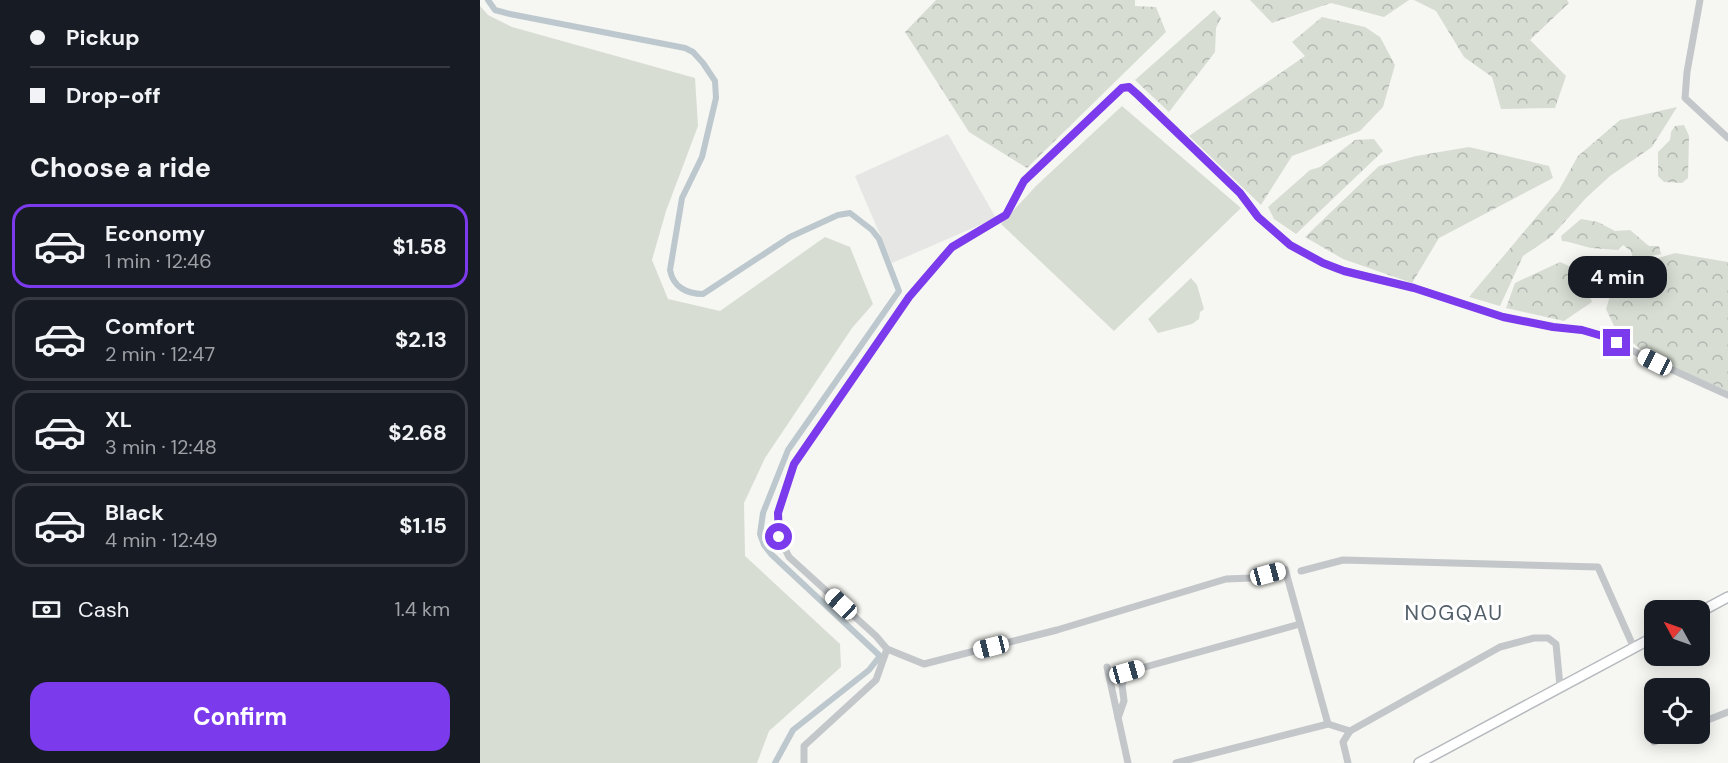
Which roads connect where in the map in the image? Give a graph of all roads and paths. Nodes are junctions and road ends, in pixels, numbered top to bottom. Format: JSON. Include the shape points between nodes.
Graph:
{"nodes":[{"id":1,"x":1700,"y":0,"type":"edge"},
{"id":2,"x":1728,"y":138,"type":"edge"},
{"id":3,"x":1728,"y":395,"type":"edge"},
{"id":4,"x":1300,"y":571,"type":"dead end"},
{"id":5,"x":1727,"y":600,"type":"edge"},
{"id":6,"x":1710,"y":608,"type":"edge"},
{"id":7,"x":1300,"y":624,"type":"junction"},
{"id":8,"x":1644,"y":642,"type":"edge"},
{"id":9,"x":1634,"y":648,"type":"junction"},
{"id":10,"x":887,"y":649,"type":"junction"},
{"id":11,"x":1107,"y":667,"type":"dead end"},
{"id":12,"x":1560,"y":686,"type":"junction"},
{"id":13,"x":1728,"y":712,"type":"edge"},
{"id":14,"x":1118,"y":718,"type":"junction"},
{"id":15,"x":1710,"y":719,"type":"edge"},
{"id":16,"x":1328,"y":724,"type":"junction"},
{"id":17,"x":1350,"y":731,"type":"junction"},
{"id":18,"x":1422,"y":762,"type":"edge"},
{"id":19,"x":804,"y":763,"type":"edge"},
{"id":20,"x":1128,"y":763,"type":"edge"},
{"id":21,"x":1176,"y":763,"type":"edge"},
{"id":22,"x":1348,"y":763,"type":"edge"}],
"edges":[{"from":1,"to":2,"type":"street","via":[[1685,98]]},
{"from":3,"to":10,"type":"street","via":[[1606,337],[1503,317],[1323,263],[1290,245],[1138,95],[1129,87],[1122,88],[1024,181],[1006,215],[950,250],[909,297],[794,464],[778,513],[779,537],[789,557]]},
{"from":4,"to":9,"type":"street","via":[[1343,560],[1598,567]]},
{"from":5,"to":6,"type":"main road"},
{"from":7,"to":10,"type":"street","via":[[1285,569],[1251,578],[1226,579],[1057,630],[924,664]]},
{"from":7,"to":14,"type":"street","via":[[1127,672]]},
{"from":7,"to":16,"type":"street"},
{"from":8,"to":9,"type":"main road"},
{"from":9,"to":12,"type":"main road"},
{"from":10,"to":19,"type":"street","via":[[876,680],[804,746]]},
{"from":11,"to":14,"type":"street"},
{"from":12,"to":17,"type":"street","via":[[1556,644],[1548,638],[1534,638],[1500,647]]},
{"from":12,"to":18,"type":"main road"},
{"from":13,"to":15,"type":"street"},
{"from":14,"to":20,"type":"street"},
{"from":16,"to":17,"type":"street"},
{"from":16,"to":21,"type":"street"},
{"from":17,"to":22,"type":"street","via":[[1343,742]]}]}
